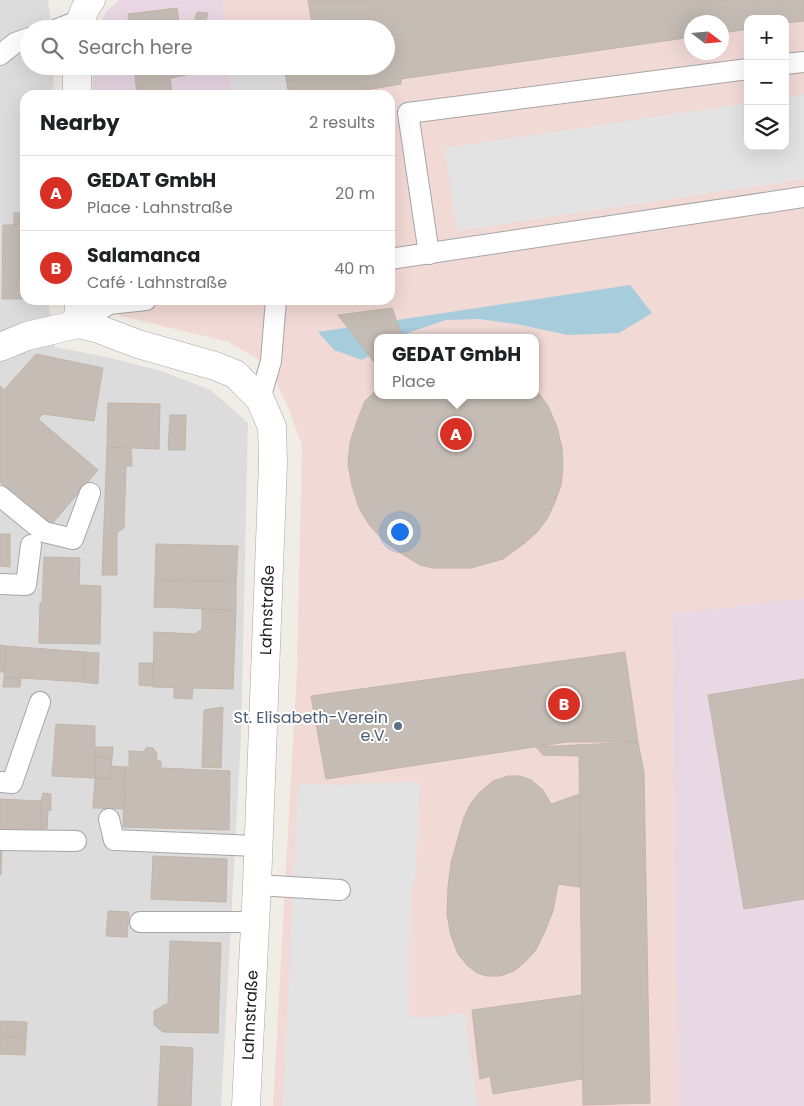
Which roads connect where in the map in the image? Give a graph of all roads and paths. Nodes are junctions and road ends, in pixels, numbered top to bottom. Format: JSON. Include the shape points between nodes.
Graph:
{"nodes":[{"id":1,"x":20,"y":41,"type":"edge"},
{"id":2,"x":0,"y":55,"type":"edge"},
{"id":3,"x":804,"y":62,"type":"edge"},
{"id":4,"x":789,"y":64,"type":"edge"},
{"id":5,"x":744,"y":70,"type":"edge"},
{"id":6,"x":77,"y":75,"type":"edge"},
{"id":7,"x":77,"y":90,"type":"edge"},
{"id":8,"x":804,"y":197,"type":"edge"},
{"id":9,"x":429,"y":254,"type":"junction"},
{"id":10,"x":395,"y":258,"type":"edge"},
{"id":11,"x":105,"y":305,"type":"edge"},
{"id":12,"x":276,"y":305,"type":"edge"},
{"id":13,"x":78,"y":312,"type":"edge"},
{"id":14,"x":0,"y":348,"type":"edge"},
{"id":15,"x":260,"y":399,"type":"junction"},
{"id":16,"x":90,"y":494,"type":"dead end"},
{"id":17,"x":0,"y":496,"type":"edge"},
{"id":18,"x":31,"y":546,"type":"dead end"},
{"id":19,"x":0,"y":584,"type":"edge"},
{"id":20,"x":40,"y":702,"type":"dead end"},
{"id":21,"x":0,"y":782,"type":"edge"},
{"id":22,"x":109,"y":819,"type":"dead end"},
{"id":23,"x":0,"y":840,"type":"edge"},
{"id":24,"x":76,"y":841,"type":"dead end"},
{"id":25,"x":258,"y":846,"type":"junction"},
{"id":26,"x":257,"y":885,"type":"junction"},
{"id":27,"x":340,"y":890,"type":"dead end"},
{"id":28,"x":140,"y":922,"type":"dead end"},
{"id":29,"x":255,"y":922,"type":"junction"},
{"id":30,"x":246,"y":1106,"type":"edge"}],
"edges":[{"from":1,"to":2,"type":"lane"},
{"from":3,"to":4,"type":"lane"},
{"from":5,"to":9,"type":"lane","via":[[408,113]]},
{"from":6,"to":7,"type":"street"},
{"from":8,"to":9,"type":"lane"},
{"from":9,"to":10,"type":"lane"},
{"from":11,"to":13,"type":"lane"},
{"from":12,"to":15,"type":"lane","via":[[270,361]]},
{"from":13,"to":14,"type":"street","name":"Lahnstraße"},
{"from":13,"to":15,"type":"street","name":"Lahnstraße","via":[[96,328],[235,374]]},
{"from":15,"to":25,"type":"street","name":"Lahnstraße","via":[[272,428],[273,462]]},
{"from":16,"to":17,"type":"lane","via":[[73,539],[44,532]]},
{"from":18,"to":19,"type":"lane","via":[[26,585]]},
{"from":20,"to":21,"type":"lane","via":[[12,782]]},
{"from":22,"to":25,"type":"lane","via":[[114,840]]},
{"from":23,"to":24,"type":"lane"},
{"from":25,"to":26,"type":"street","name":"Lahnstraße"},
{"from":26,"to":27,"type":"lane"},
{"from":26,"to":29,"type":"street","name":"Lahnstraße"},
{"from":28,"to":29,"type":"lane"},
{"from":29,"to":30,"type":"street","name":"Lahnstraße"}]}
